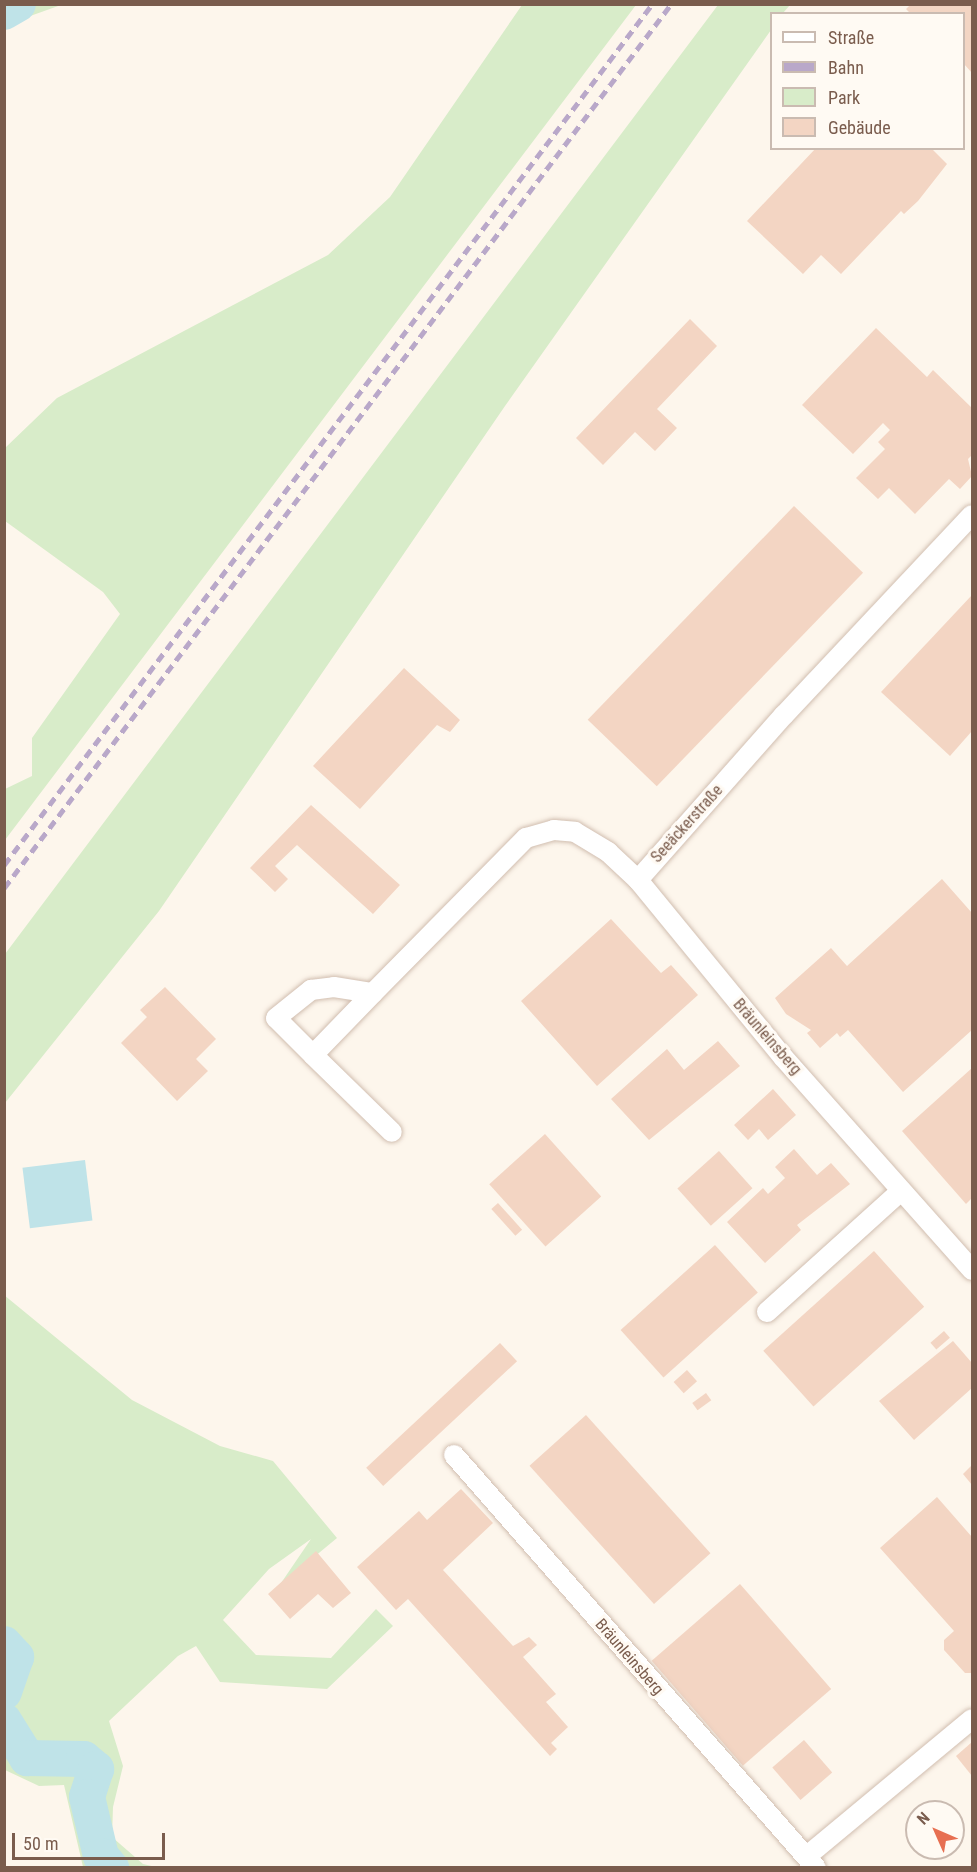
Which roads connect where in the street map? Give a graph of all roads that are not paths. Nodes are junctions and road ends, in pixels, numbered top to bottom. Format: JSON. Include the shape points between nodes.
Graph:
{"nodes":[{"id":1,"x":972,"y":515,"type":"edge"},
{"id":2,"x":638,"y":880,"type":"junction"},
{"id":3,"x":373,"y":993,"type":"junction"},
{"id":4,"x":313,"y":1055,"type":"junction"},
{"id":5,"x":392,"y":1132,"type":"dead end"},
{"id":6,"x":901,"y":1191,"type":"junction"},
{"id":7,"x":972,"y":1270,"type":"edge"},
{"id":8,"x":767,"y":1312,"type":"dead end"},
{"id":9,"x":454,"y":1455,"type":"dead end"},
{"id":10,"x":972,"y":1719,"type":"edge"},
{"id":11,"x":812,"y":1862,"type":"edge"}],
"edges":[{"from":1,"to":2,"type":"street","name":"Seeäckerstraße"},
{"from":2,"to":3,"type":"street","via":[[608,852],[575,832],[554,830],[526,838]]},
{"from":2,"to":6,"type":"street","name":"Bräunleinsberg","via":[[775,1048]]},
{"from":3,"to":4,"type":"street"},
{"from":3,"to":4,"type":"street","via":[[311,990],[276,1018]]},
{"from":4,"to":5,"type":"street"},
{"from":6,"to":7,"type":"street","name":"Bräunleinsberg"},
{"from":6,"to":8,"type":"street"},
{"from":9,"to":11,"type":"street","name":"Bräunleinsberg"},
{"from":10,"to":11,"type":"street","name":"Bräunleinsberg"}]}
